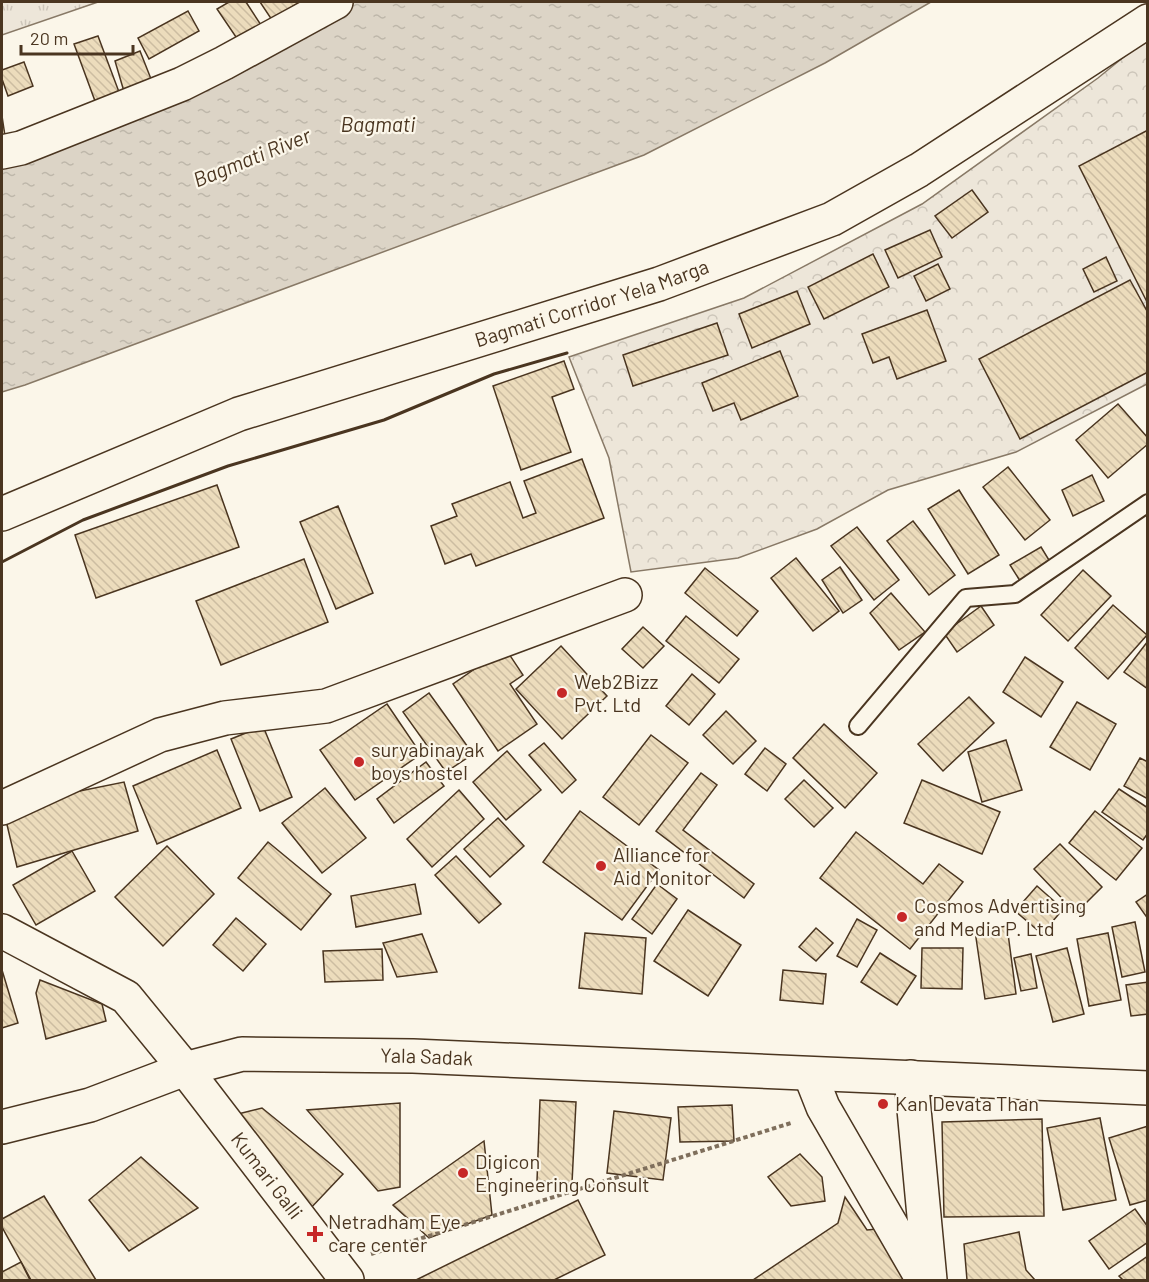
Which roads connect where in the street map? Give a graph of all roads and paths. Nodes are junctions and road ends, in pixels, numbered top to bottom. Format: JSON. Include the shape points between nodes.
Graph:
{"nodes":[{"id":1,"x":336,"y":2,"type":"edge"},
{"id":2,"x":1148,"y":21,"type":"edge"},
{"id":3,"x":2,"y":152,"type":"edge"},
{"id":4,"x":1148,"y":503,"type":"edge"},
{"id":5,"x":2,"y":514,"type":"edge"},
{"id":6,"x":625,"y":595,"type":"dead end"},
{"id":7,"x":858,"y":726,"type":"dead end"},
{"id":8,"x":2,"y":808,"type":"edge"},
{"id":9,"x":2,"y":931,"type":"edge"},
{"id":10,"x":185,"y":1069,"type":"junction"},
{"id":11,"x":810,"y":1074,"type":"junction"},
{"id":12,"x":911,"y":1077,"type":"junction"},
{"id":13,"x":1148,"y":1088,"type":"edge"},
{"id":14,"x":793,"y":1123,"type":"dead end"},
{"id":15,"x":2,"y":1127,"type":"edge"},
{"id":16,"x":338,"y":1276,"type":"edge"},
{"id":17,"x":923,"y":1281,"type":"edge"},
{"id":18,"x":930,"y":1281,"type":"edge"}],
"edges":[{"from":1,"to":3,"type":"main road","via":[[182,84]]},
{"from":2,"to":5,"type":"main road","name":"Bagmati Corridor Yela Marga","via":[[919,170],[832,219],[659,284],[239,414]]},
{"from":4,"to":7,"type":"lane","via":[[1015,594],[966,598]]},
{"from":6,"to":8,"type":"main road","via":[[326,706],[225,718],[160,735]]},
{"from":9,"to":10,"type":"main road","name":"Kumari Galli","via":[[126,997]]},
{"from":10,"to":11,"type":"main road","name":"Yala Sadak","via":[[242,1054],[413,1056]]},
{"from":10,"to":15,"type":"main road","name":"Yala Sadak","via":[[90,1105]]},
{"from":10,"to":16,"type":"main road","name":"Kumari Galli"},
{"from":11,"to":12,"type":"main road","name":"Yala Sadak"},
{"from":11,"to":17,"type":"main road","via":[[823,1107]]},
{"from":12,"to":13,"type":"main road","name":"Yala Sadak"},
{"from":12,"to":18,"type":"main road"},
{"from":14,"to":16,"type":"path"}]}
